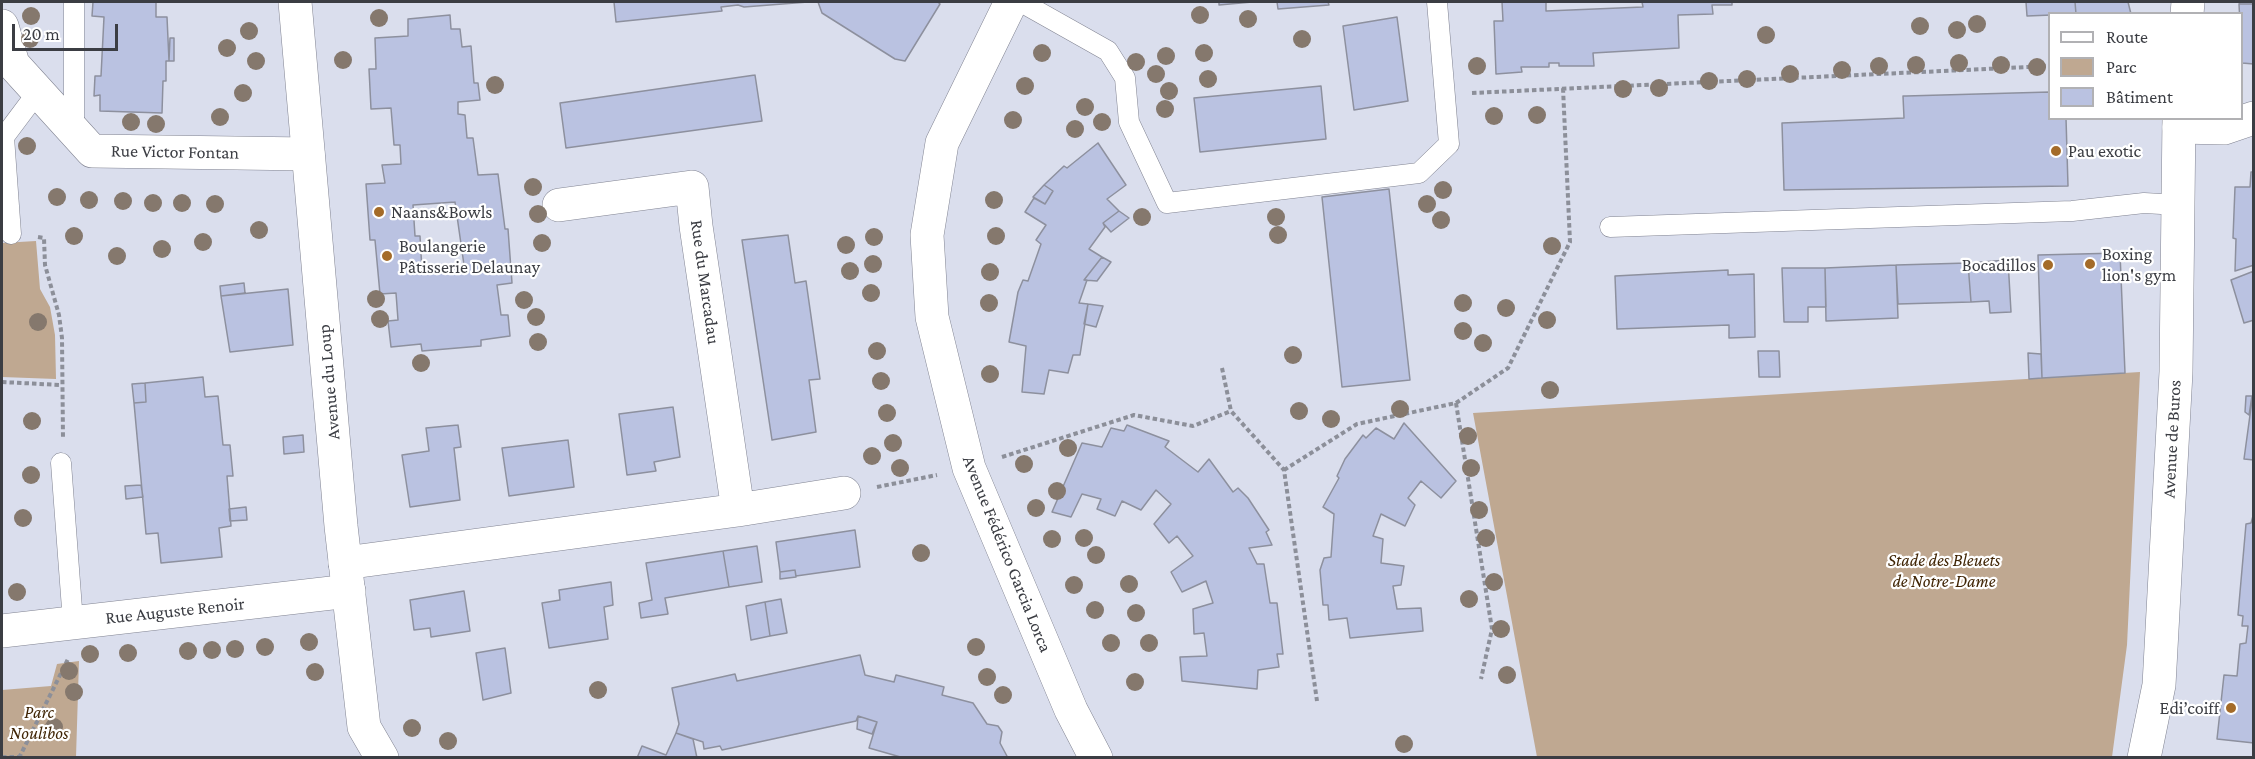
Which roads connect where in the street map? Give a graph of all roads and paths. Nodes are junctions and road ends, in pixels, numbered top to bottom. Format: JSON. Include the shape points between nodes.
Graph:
{"nodes":[{"id":1,"x":74,"y":2,"type":"edge"},
{"id":2,"x":295,"y":2,"type":"edge"},
{"id":3,"x":1011,"y":2,"type":"edge"},
{"id":4,"x":1021,"y":2,"type":"edge"},
{"id":5,"x":1437,"y":2,"type":"edge"},
{"id":6,"x":2,"y":26,"type":"edge"},
{"id":7,"x":2048,"y":66,"type":"edge"},
{"id":8,"x":1563,"y":88,"type":"junction"},
{"id":9,"x":37,"y":93,"type":"junction"},
{"id":10,"x":1444,"y":94,"type":"junction"},
{"id":11,"x":2253,"y":118,"type":"edge"},
{"id":12,"x":2179,"y":123,"type":"edge"},
{"id":13,"x":74,"y":132,"type":"junction"},
{"id":14,"x":308,"y":154,"type":"junction"},
{"id":15,"x":2179,"y":205,"type":"junction"},
{"id":16,"x":560,"y":206,"type":"dead end"},
{"id":17,"x":1610,"y":227,"type":"dead end"},
{"id":18,"x":11,"y":234,"type":"joint"},
{"id":19,"x":1222,"y":368,"type":"dead end"},
{"id":20,"x":2,"y":382,"type":"edge"},
{"id":21,"x":61,"y":384,"type":"junction"},
{"id":22,"x":1456,"y":403,"type":"junction"},
{"id":23,"x":1231,"y":411,"type":"junction"},
{"id":24,"x":61,"y":463,"type":"joint"},
{"id":25,"x":969,"y":468,"type":"junction"},
{"id":26,"x":1284,"y":470,"type":"junction"},
{"id":27,"x":844,"y":493,"type":"joint"},
{"id":28,"x":738,"y":510,"type":"junction"},
{"id":29,"x":347,"y":577,"type":"junction"},
{"id":30,"x":80,"y":621,"type":"junction"},
{"id":31,"x":2,"y":631,"type":"edge"},
{"id":32,"x":1481,"y":679,"type":"dead end"},
{"id":33,"x":1317,"y":700,"type":"dead end"},
{"id":34,"x":2,"y":757,"type":"edge"},
{"id":35,"x":19,"y":757,"type":"edge"},
{"id":36,"x":382,"y":758,"type":"edge"},
{"id":37,"x":1096,"y":758,"type":"edge"},
{"id":38,"x":2144,"y":758,"type":"edge"}],
"edges":[{"from":1,"to":13,"type":"lane"},
{"from":2,"to":14,"type":"street","name":"Avenue du Loup"},
{"from":3,"to":25,"type":"street","name":"Avenue Fédérico Garcia Lorca","via":[[942,143],[927,235],[932,317]]},
{"from":4,"to":10,"type":"lane","via":[[1108,51],[1125,78],[1129,123],[1167,203],[1419,173],[1449,144]]},
{"from":5,"to":10,"type":"lane"},
{"from":6,"to":9,"type":"street","name":"Rue Victor Fontan","via":[[13,64]]},
{"from":7,"to":8,"type":"path"},
{"from":8,"to":10,"type":"path"},
{"from":8,"to":22,"type":"path","via":[[1570,242],[1508,368]]},
{"from":9,"to":13,"type":"street","name":"Rue Victor Fontan"},
{"from":9,"to":18,"type":"lane","via":[[4,137]]},
{"from":11,"to":12,"type":"street","via":[[2224,128]]},
{"from":12,"to":15,"type":"street","name":"Avenue de Buros"},
{"from":13,"to":14,"type":"street","name":"Rue Victor Fontan","via":[[92,151]]},
{"from":14,"to":29,"type":"street","name":"Avenue du Loup"},
{"from":15,"to":17,"type":"lane","via":[[2144,203],[2072,211]]},
{"from":15,"to":38,"type":"street","name":"Avenue de Buros","via":[[2176,372],[2160,674]]},
{"from":16,"to":28,"type":"street","name":"Rue du Marcadau","via":[[692,187]]},
{"from":18,"to":21,"type":"path","via":[[44,238],[45,265],[62,338]]},
{"from":19,"to":23,"type":"path"},
{"from":20,"to":21,"type":"path"},
{"from":21,"to":24,"type":"path"},
{"from":22,"to":26,"type":"path","via":[[1357,424]]},
{"from":22,"to":32,"type":"path","via":[[1492,629]]},
{"from":23,"to":25,"type":"path","via":[[1193,426],[1134,415]]},
{"from":23,"to":26,"type":"path"},
{"from":24,"to":30,"type":"lane"},
{"from":25,"to":27,"type":"path"},
{"from":25,"to":37,"type":"street","name":"Avenue Fédérico Garcia Lorca","via":[[1071,710]]},
{"from":26,"to":33,"type":"path"},
{"from":27,"to":28,"type":"street"},
{"from":28,"to":29,"type":"street"},
{"from":29,"to":30,"type":"street","name":"Rue Auguste Renoir"},
{"from":29,"to":36,"type":"street","name":"Avenue du Loup","via":[[364,727]]},
{"from":30,"to":31,"type":"street","name":"Rue Auguste Renoir"},
{"from":30,"to":35,"type":"path"},
{"from":34,"to":35,"type":"path"}]}
